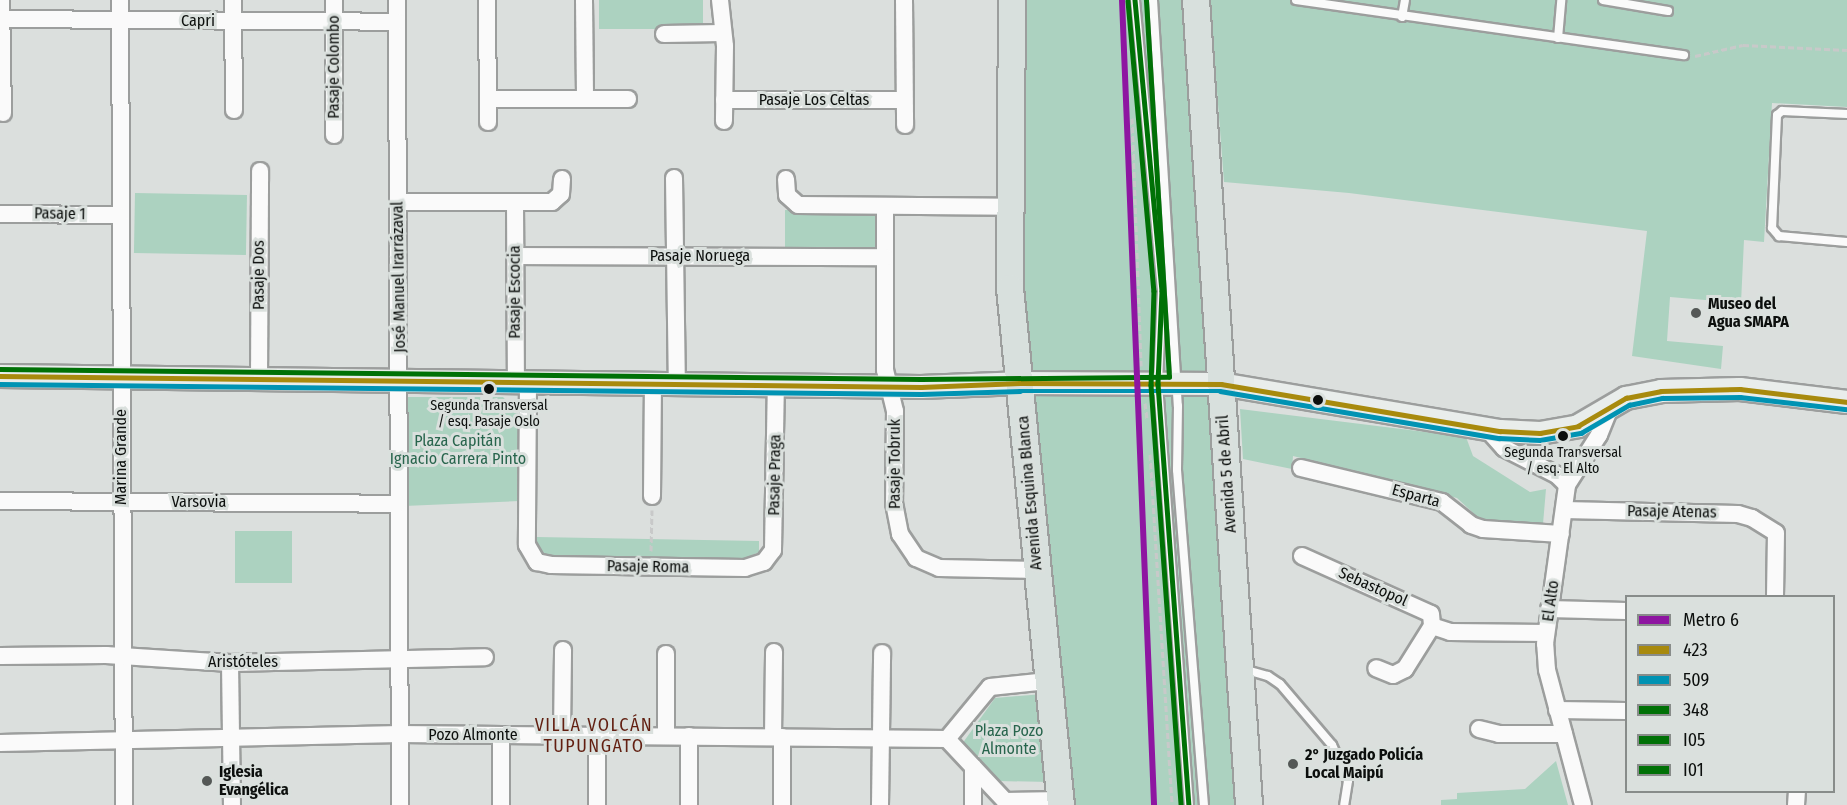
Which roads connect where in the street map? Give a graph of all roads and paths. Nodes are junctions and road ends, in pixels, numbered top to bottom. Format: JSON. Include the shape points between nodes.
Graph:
{"nodes":[{"id":1,"x":1,"y":0,"type":"edge"},
{"id":2,"x":120,"y":0,"type":"edge"},
{"id":3,"x":233,"y":0,"type":"edge"},
{"id":4,"x":334,"y":0,"type":"edge"},
{"id":5,"x":397,"y":0,"type":"edge"},
{"id":6,"x":487,"y":0,"type":"edge"},
{"id":7,"x":584,"y":0,"type":"edge"},
{"id":8,"x":720,"y":0,"type":"edge"},
{"id":9,"x":904,"y":0,"type":"edge"},
{"id":10,"x":1012,"y":0,"type":"edge"},
{"id":11,"x":1135,"y":0,"type":"edge"},
{"id":12,"x":1153,"y":0,"type":"edge"},
{"id":13,"x":1197,"y":0,"type":"edge"},
{"id":14,"x":1296,"y":0,"type":"edge"},
{"id":15,"x":1405,"y":0,"type":"edge"},
{"id":16,"x":1561,"y":0,"type":"edge"},
{"id":17,"x":1603,"y":0,"type":"edge"},
{"id":18,"x":1668,"y":11,"type":"dead end"},
{"id":19,"x":1402,"y":17,"type":"junction"},
{"id":20,"x":1,"y":19,"type":"edge"},
{"id":21,"x":120,"y":20,"type":"junction"},
{"id":22,"x":233,"y":21,"type":"junction"},
{"id":23,"x":334,"y":22,"type":"junction"},
{"id":24,"x":397,"y":22,"type":"junction"},
{"id":25,"x":722,"y":33,"type":"junction"},
{"id":26,"x":664,"y":34,"type":"dead end"},
{"id":27,"x":1558,"y":38,"type":"junction"},
{"id":28,"x":1847,"y":50,"type":"edge"},
{"id":29,"x":1684,"y":55,"type":"joint"},
{"id":30,"x":488,"y":99,"type":"junction"},
{"id":31,"x":585,"y":99,"type":"junction"},
{"id":32,"x":628,"y":99,"type":"dead end"},
{"id":33,"x":724,"y":100,"type":"junction"},
{"id":34,"x":904,"y":100,"type":"junction"},
{"id":35,"x":234,"y":110,"type":"dead end"},
{"id":36,"x":3,"y":112,"type":"dead end"},
{"id":37,"x":1847,"y":114,"type":"edge"},
{"id":38,"x":724,"y":121,"type":"dead end"},
{"id":39,"x":488,"y":122,"type":"dead end"},
{"id":40,"x":905,"y":124,"type":"dead end"},
{"id":41,"x":334,"y":135,"type":"dead end"},
{"id":42,"x":260,"y":171,"type":"dead end"},
{"id":43,"x":674,"y":178,"type":"dead end"},
{"id":44,"x":786,"y":178,"type":"dead end"},
{"id":45,"x":562,"y":179,"type":"dead end"},
{"id":46,"x":398,"y":202,"type":"junction"},
{"id":47,"x":515,"y":202,"type":"junction"},
{"id":48,"x":885,"y":206,"type":"junction"},
{"id":49,"x":1010,"y":207,"type":"junction"},
{"id":50,"x":0,"y":214,"type":"edge"},
{"id":51,"x":120,"y":215,"type":"junction"},
{"id":52,"x":1847,"y":242,"type":"edge"},
{"id":53,"x":515,"y":255,"type":"junction"},
{"id":54,"x":676,"y":256,"type":"junction"},
{"id":55,"x":885,"y":257,"type":"junction"},
{"id":56,"x":0,"y":376,"type":"edge"},
{"id":57,"x":121,"y":378,"type":"junction"},
{"id":58,"x":259,"y":379,"type":"junction"},
{"id":59,"x":400,"y":381,"type":"junction"},
{"id":60,"x":522,"y":383,"type":"junction"},
{"id":61,"x":1020,"y":383,"type":"junction"},
{"id":62,"x":653,"y":384,"type":"junction"},
{"id":63,"x":677,"y":384,"type":"junction"},
{"id":64,"x":1168,"y":384,"type":"junction"},
{"id":65,"x":1221,"y":384,"type":"junction"},
{"id":66,"x":776,"y":386,"type":"junction"},
{"id":67,"x":891,"y":387,"type":"junction"},
{"id":68,"x":1847,"y":402,"type":"edge"},
{"id":69,"x":1611,"y":405,"type":"junction"},
{"id":70,"x":1486,"y":428,"type":"junction"},
{"id":71,"x":1301,"y":468,"type":"dead end"},
{"id":72,"x":1567,"y":485,"type":"junction"},
{"id":73,"x":652,"y":496,"type":"joint"},
{"id":74,"x":0,"y":501,"type":"edge"},
{"id":75,"x":121,"y":502,"type":"junction"},
{"id":76,"x":398,"y":504,"type":"junction"},
{"id":77,"x":1564,"y":510,"type":"junction"},
{"id":78,"x":1561,"y":534,"type":"junction"},
{"id":79,"x":1302,"y":556,"type":"dead end"},
{"id":80,"x":532,"y":557,"type":"joint"},
{"id":81,"x":764,"y":562,"type":"joint"},
{"id":82,"x":651,"y":567,"type":"junction"},
{"id":83,"x":1038,"y":570,"type":"junction"},
{"id":84,"x":1775,"y":595,"type":"edge"},
{"id":85,"x":1549,"y":609,"type":"junction"},
{"id":86,"x":1625,"y":611,"type":"edge"},
{"id":87,"x":1432,"y":626,"type":"junction"},
{"id":88,"x":1546,"y":633,"type":"junction"},
{"id":89,"x":563,"y":650,"type":"dead end"},
{"id":90,"x":774,"y":652,"type":"dead end"},
{"id":91,"x":882,"y":652,"type":"dead end"},
{"id":92,"x":666,"y":654,"type":"dead end"},
{"id":93,"x":0,"y":656,"type":"edge"},
{"id":94,"x":120,"y":656,"type":"junction"},
{"id":95,"x":399,"y":656,"type":"junction"},
{"id":96,"x":485,"y":657,"type":"dead end"},
{"id":97,"x":230,"y":663,"type":"junction"},
{"id":98,"x":1377,"y":668,"type":"dead end"},
{"id":99,"x":1240,"y":669,"type":"junction"},
{"id":100,"x":1048,"y":681,"type":"junction"},
{"id":101,"x":1557,"y":710,"type":"junction"},
{"id":102,"x":1625,"y":711,"type":"edge"},
{"id":103,"x":1479,"y":729,"type":"dead end"},
{"id":104,"x":400,"y":734,"type":"junction"},
{"id":105,"x":1564,"y":734,"type":"junction"},
{"id":106,"x":501,"y":735,"type":"junction"},
{"id":107,"x":562,"y":735,"type":"junction"},
{"id":108,"x":597,"y":736,"type":"junction"},
{"id":109,"x":666,"y":736,"type":"junction"},
{"id":110,"x":689,"y":736,"type":"junction"},
{"id":111,"x":777,"y":737,"type":"junction"},
{"id":112,"x":231,"y":738,"type":"junction"},
{"id":113,"x":881,"y":738,"type":"junction"},
{"id":114,"x":947,"y":739,"type":"junction"},
{"id":115,"x":123,"y":741,"type":"junction"},
{"id":116,"x":0,"y":743,"type":"edge"},
{"id":117,"x":973,"y":767,"type":"junction"},
{"id":118,"x":1061,"y":803,"type":"edge"},
{"id":119,"x":124,"y":805,"type":"edge"},
{"id":120,"x":232,"y":805,"type":"edge"},
{"id":121,"x":400,"y":805,"type":"edge"},
{"id":122,"x":501,"y":805,"type":"edge"},
{"id":123,"x":597,"y":805,"type":"edge"},
{"id":124,"x":689,"y":805,"type":"edge"},
{"id":125,"x":782,"y":805,"type":"edge"},
{"id":126,"x":880,"y":805,"type":"edge"},
{"id":127,"x":973,"y":805,"type":"edge"},
{"id":128,"x":1188,"y":805,"type":"edge"},
{"id":129,"x":1204,"y":805,"type":"edge"},
{"id":130,"x":1249,"y":805,"type":"edge"},
{"id":131,"x":1344,"y":805,"type":"edge"},
{"id":132,"x":1584,"y":805,"type":"edge"}],
"edges":[{"from":1,"to":20,"type":"street"},
{"from":2,"to":21,"type":"street","name":"Marina Grande"},
{"from":3,"to":22,"type":"street"},
{"from":4,"to":23,"type":"street","name":"Pasaje Colombo"},
{"from":5,"to":24,"type":"street","name":"José Manuel Irarrázaval"},
{"from":6,"to":30,"type":"street"},
{"from":7,"to":31,"type":"street"},
{"from":8,"to":25,"type":"street"},
{"from":9,"to":34,"type":"street"},
{"from":10,"to":49,"type":"main road","name":"Avenida Esquina Blanca"},
{"from":11,"to":64,"type":"lane"},
{"from":12,"to":64,"type":"lane"},
{"from":13,"to":65,"type":"main road","name":"Avenida 5 de Abril"},
{"from":14,"to":19,"type":"lane"},
{"from":15,"to":19,"type":"lane"},
{"from":16,"to":27,"type":"lane"},
{"from":17,"to":18,"type":"lane"},
{"from":19,"to":27,"type":"lane"},
{"from":20,"to":21,"type":"street","name":"Capri"},
{"from":20,"to":36,"type":"street"},
{"from":21,"to":22,"type":"street","name":"Capri"},
{"from":21,"to":51,"type":"street","name":"Marina Grande"},
{"from":22,"to":23,"type":"street","name":"Capri"},
{"from":22,"to":35,"type":"street"},
{"from":23,"to":24,"type":"street","name":"Capri"},
{"from":23,"to":41,"type":"street","name":"Pasaje Colombo"},
{"from":24,"to":46,"type":"street","name":"José Manuel Irarrázaval"},
{"from":25,"to":26,"type":"street"},
{"from":25,"to":33,"type":"street"},
{"from":27,"to":29,"type":"lane"},
{"from":28,"to":29,"type":"path","via":[[1743,45],[1716,49],[1707,55]]},
{"from":30,"to":31,"type":"street"},
{"from":30,"to":39,"type":"street"},
{"from":31,"to":32,"type":"street"},
{"from":33,"to":34,"type":"street","name":"Pasaje Los Celtas"},
{"from":33,"to":38,"type":"street"},
{"from":34,"to":40,"type":"street"},
{"from":37,"to":52,"type":"lane","via":[[1782,111],[1777,115],[1772,228],[1779,236]]},
{"from":42,"to":58,"type":"street","name":"Pasaje Dos"},
{"from":43,"to":54,"type":"street"},
{"from":44,"to":48,"type":"street","via":[[787,195],[798,204]]},
{"from":45,"to":47,"type":"street","via":[[561,194],[552,202]]},
{"from":46,"to":47,"type":"street"},
{"from":46,"to":59,"type":"street","name":"José Manuel Irarrázaval"},
{"from":47,"to":53,"type":"street","name":"Pasaje Escocia"},
{"from":48,"to":49,"type":"street"},
{"from":48,"to":55,"type":"street","name":"Pasaje Tobruk"},
{"from":49,"to":61,"type":"main road","name":"Avenida Esquina Blanca","via":[[1010,288]]},
{"from":50,"to":51,"type":"street","name":"Pasaje 1"},
{"from":51,"to":57,"type":"street","name":"Marina Grande"},
{"from":53,"to":54,"type":"street","name":"Pasaje Noruega"},
{"from":53,"to":60,"type":"street","name":"Pasaje Escocia"},
{"from":54,"to":55,"type":"street","name":"Pasaje Noruega"},
{"from":54,"to":63,"type":"street"},
{"from":55,"to":67,"type":"street","name":"Pasaje Tobruk","via":[[885,370]]},
{"from":56,"to":57,"type":"main road"},
{"from":57,"to":58,"type":"main road"},
{"from":57,"to":75,"type":"street","name":"Marina Grande"},
{"from":58,"to":59,"type":"main road"},
{"from":59,"to":60,"type":"main road"},
{"from":59,"to":76,"type":"street","name":"José Manuel Irarrázaval"},
{"from":60,"to":62,"type":"main road"},
{"from":60,"to":80,"type":"street","name":"Pasaje Escocia","via":[[527,538]]},
{"from":61,"to":64,"type":"main road"},
{"from":61,"to":67,"type":"main road"},
{"from":61,"to":83,"type":"main road","name":"Avenida Esquina Blanca"},
{"from":62,"to":63,"type":"main road"},
{"from":62,"to":73,"type":"street"},
{"from":63,"to":66,"type":"main road"},
{"from":64,"to":65,"type":"main road"},
{"from":64,"to":128,"type":"lane"},
{"from":64,"to":129,"type":"lane"},
{"from":65,"to":70,"type":"main road"},
{"from":65,"to":99,"type":"main road","name":"Avenida 5 de Abril"},
{"from":66,"to":67,"type":"main road"},
{"from":66,"to":81,"type":"street","name":"Pasaje Praga","via":[[774,542]]},
{"from":67,"to":83,"type":"street","name":"Pasaje Tobruk","via":[[895,411],[894,503],[900,534],[910,551],[923,563],[939,568]]},
{"from":68,"to":69,"type":"main road","via":[[1771,391],[1711,388],[1641,394]]},
{"from":69,"to":70,"type":"main road","via":[[1578,426],[1553,432]]},
{"from":69,"to":72,"type":"street","name":"El Alto","via":[[1599,435]]},
{"from":70,"to":72,"type":"street","via":[[1504,448],[1557,475]]},
{"from":71,"to":78,"type":"street","name":"Esparta","via":[[1442,502],[1471,525],[1483,529]]},
{"from":72,"to":77,"type":"street","name":"El Alto"},
{"from":73,"to":82,"type":"path"},
{"from":74,"to":75,"type":"street","name":"Varsovia"},
{"from":75,"to":76,"type":"street","name":"Varsovia"},
{"from":75,"to":94,"type":"street","name":"Marina Grande"},
{"from":76,"to":95,"type":"street","name":"José Manuel Irarrázaval"},
{"from":77,"to":78,"type":"street","name":"El Alto"},
{"from":77,"to":84,"type":"street","name":"Pasaje Atenas","via":[[1738,514],[1752,518],[1776,533]]},
{"from":78,"to":85,"type":"street","name":"El Alto"},
{"from":79,"to":87,"type":"street","name":"Sebastopol","via":[[1427,611],[1433,618]]},
{"from":80,"to":82,"type":"street","name":"Pasaje Roma","via":[[551,566]]},
{"from":81,"to":82,"type":"street","name":"Pasaje Roma","via":[[752,567]]},
{"from":83,"to":100,"type":"main road","name":"Avenida Esquina Blanca"},
{"from":85,"to":86,"type":"street"},
{"from":85,"to":88,"type":"street","name":"El Alto"},
{"from":87,"to":88,"type":"street","via":[[1450,632]]},
{"from":87,"to":98,"type":"street","via":[[1402,672],[1393,675]]},
{"from":88,"to":101,"type":"street","name":"El Alto","via":[[1545,657]]},
{"from":89,"to":107,"type":"street"},
{"from":90,"to":111,"type":"street"},
{"from":91,"to":113,"type":"street"},
{"from":92,"to":109,"type":"street"},
{"from":93,"to":94,"type":"street","name":"Aristóteles"},
{"from":94,"to":97,"type":"street","name":"Aristóteles"},
{"from":94,"to":115,"type":"street","name":"Marina Grande"},
{"from":95,"to":96,"type":"street","name":"Aristóteles"},
{"from":95,"to":97,"type":"street","name":"Aristóteles","via":[[382,661]]},
{"from":95,"to":104,"type":"street","name":"José Manuel Irarrázaval"},
{"from":97,"to":112,"type":"street"},
{"from":99,"to":130,"type":"main road","name":"Avenida 5 de Abril"},
{"from":99,"to":131,"type":"lane","via":[[1260,673],[1280,684],[1332,745],[1348,781]]},
{"from":100,"to":114,"type":"street","via":[[990,687]]},
{"from":100,"to":118,"type":"main road","name":"Avenida Esquina Blanca"},
{"from":101,"to":102,"type":"street"},
{"from":101,"to":105,"type":"street","name":"El Alto"},
{"from":103,"to":105,"type":"street","via":[[1499,734]]},
{"from":104,"to":106,"type":"street","name":"Pozo Almonte"},
{"from":104,"to":112,"type":"street","name":"Pozo Almonte"},
{"from":104,"to":121,"type":"street","name":"José Manuel Irarrázaval"},
{"from":105,"to":132,"type":"street","name":"El Alto"},
{"from":106,"to":107,"type":"street","name":"Pozo Almonte"},
{"from":106,"to":122,"type":"street"},
{"from":107,"to":108,"type":"street","name":"Pozo Almonte"},
{"from":108,"to":109,"type":"street","name":"Pozo Almonte"},
{"from":108,"to":123,"type":"street"},
{"from":109,"to":110,"type":"street","name":"Pozo Almonte"},
{"from":110,"to":111,"type":"street","name":"Pozo Almonte"},
{"from":110,"to":124,"type":"street"},
{"from":111,"to":113,"type":"street","name":"Pozo Almonte"},
{"from":111,"to":125,"type":"street"},
{"from":112,"to":115,"type":"street","name":"Pozo Almonte"},
{"from":112,"to":120,"type":"street"},
{"from":113,"to":114,"type":"street","name":"Pozo Almonte"},
{"from":113,"to":126,"type":"street"},
{"from":114,"to":117,"type":"street"},
{"from":115,"to":116,"type":"street","name":"Pozo Almonte"},
{"from":115,"to":119,"type":"street","name":"Marina Grande"},
{"from":117,"to":118,"type":"street","via":[[1008,802]]},
{"from":117,"to":127,"type":"street"}]}
